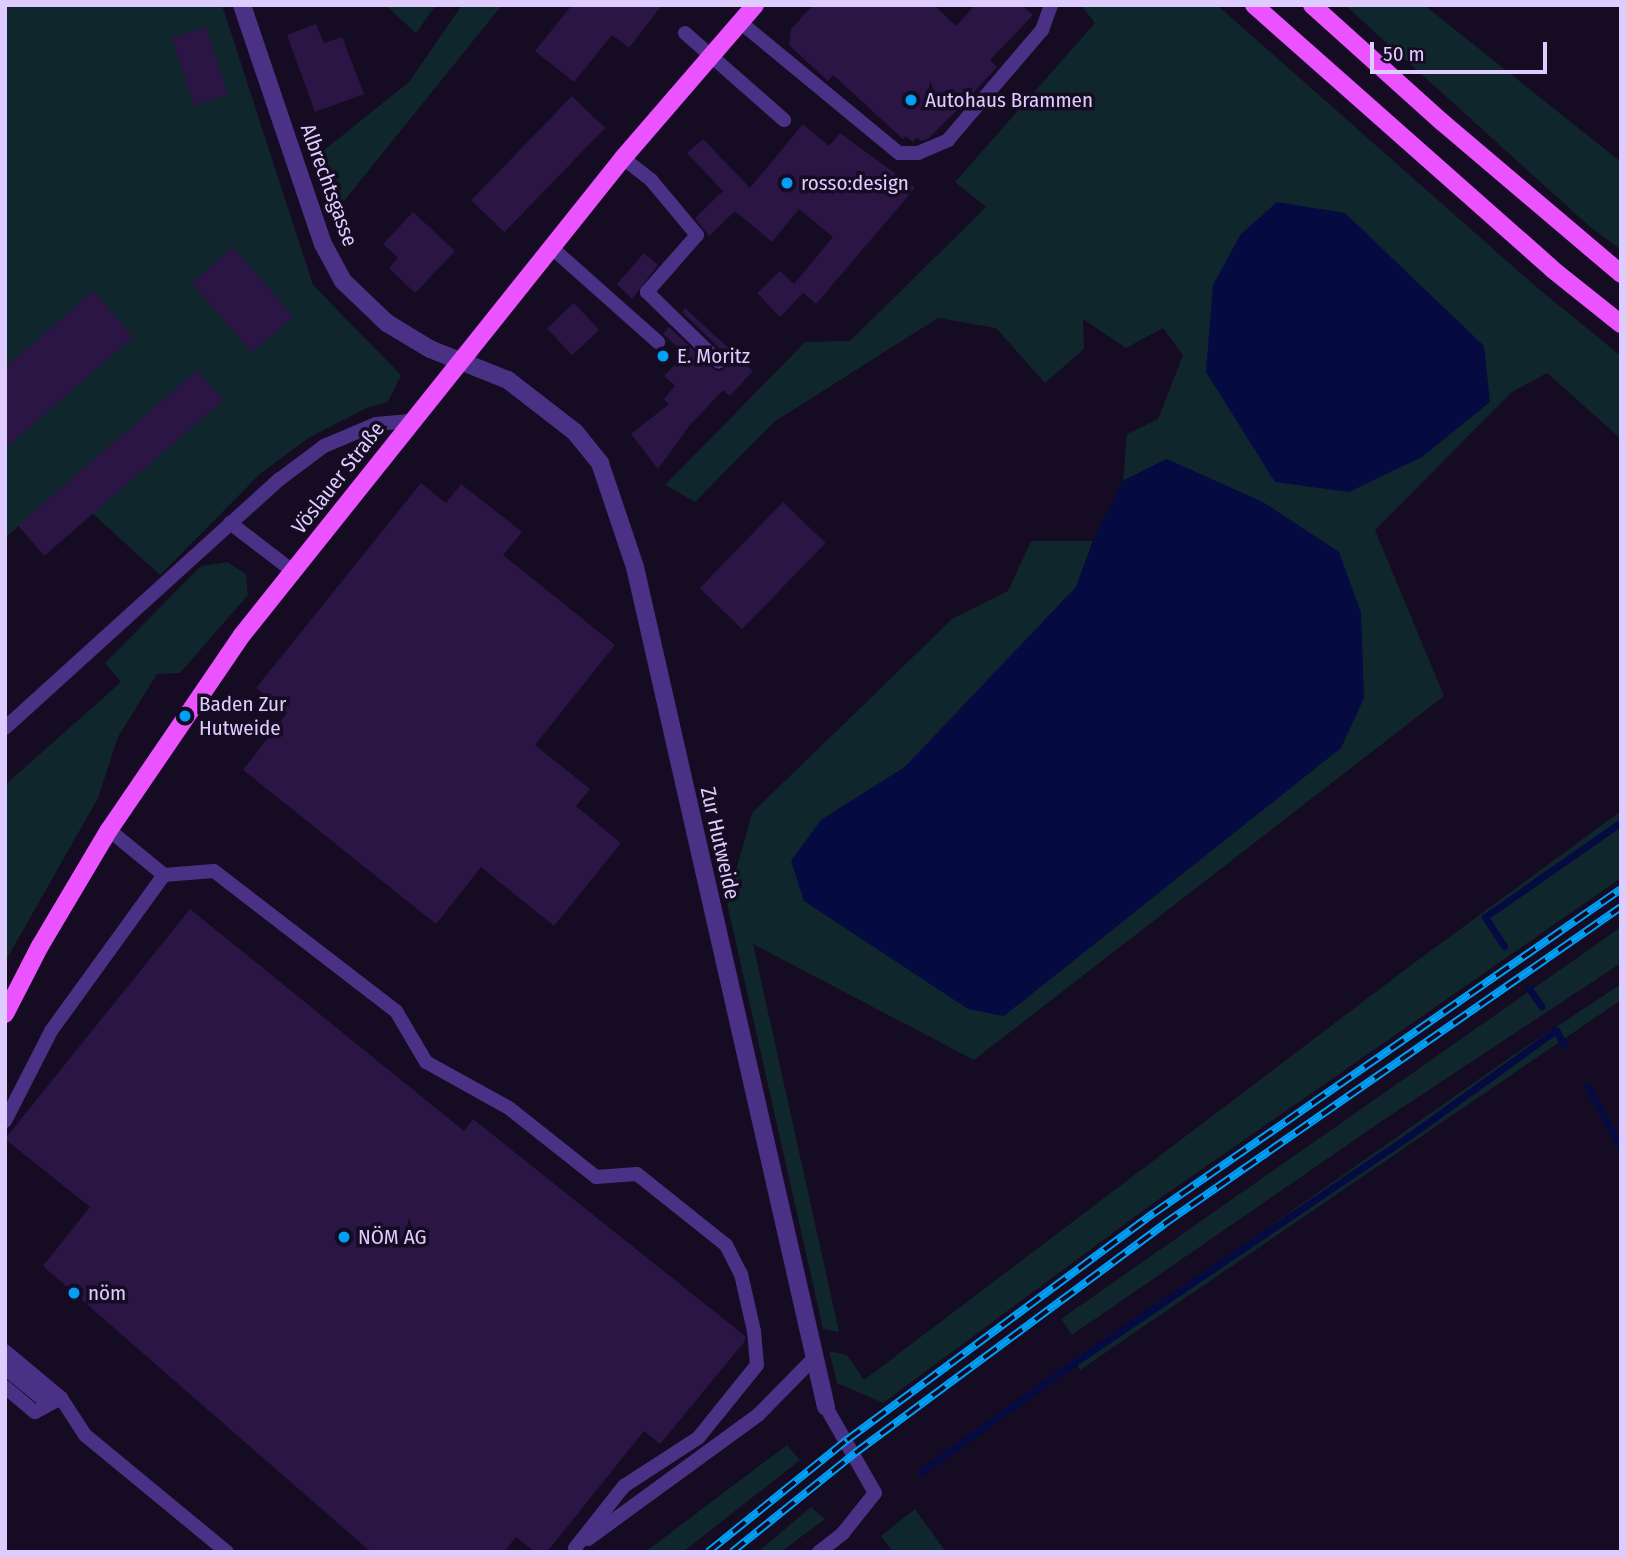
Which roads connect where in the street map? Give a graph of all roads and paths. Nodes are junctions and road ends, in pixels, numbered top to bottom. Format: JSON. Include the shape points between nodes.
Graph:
{"nodes":[{"id":1,"x":242,"y":5,"type":"edge"},
{"id":2,"x":755,"y":5,"type":"edge"},
{"id":3,"x":1051,"y":5,"type":"edge"},
{"id":4,"x":1254,"y":5,"type":"edge"},
{"id":5,"x":1312,"y":5,"type":"edge"},
{"id":6,"x":740,"y":22,"type":"junction"},
{"id":7,"x":685,"y":33,"type":"dead end"},
{"id":8,"x":711,"y":55,"type":"junction"},
{"id":9,"x":784,"y":120,"type":"dead end"},
{"id":10,"x":623,"y":158,"type":"junction"},
{"id":11,"x":552,"y":248,"type":"junction"},
{"id":12,"x":1621,"y":274,"type":"edge"},
{"id":13,"x":1621,"y":324,"type":"edge"},
{"id":14,"x":658,"y":342,"type":"dead end"},
{"id":15,"x":461,"y":361,"type":"junction"},
{"id":16,"x":719,"y":362,"type":"dead end"},
{"id":17,"x":413,"y":421,"type":"junction"},
{"id":18,"x":230,"y":523,"type":"junction"},
{"id":19,"x":294,"y":572,"type":"junction"},
{"id":20,"x":5,"y":728,"type":"edge"},
{"id":21,"x":109,"y":830,"type":"junction"},
{"id":22,"x":164,"y":875,"type":"junction"},
{"id":23,"x":5,"y":1014,"type":"edge"},
{"id":24,"x":5,"y":1121,"type":"edge"},
{"id":25,"x":5,"y":1351,"type":"edge"},
{"id":26,"x":816,"y":1356,"type":"junction"},
{"id":27,"x":5,"y":1368,"type":"edge"},
{"id":28,"x":5,"y":1387,"type":"edge"},
{"id":29,"x":61,"y":1398,"type":"junction"},
{"id":30,"x":826,"y":1407,"type":"joint"},
{"id":31,"x":573,"y":1550,"type":"edge"},
{"id":32,"x":227,"y":1552,"type":"edge"},
{"id":33,"x":819,"y":1552,"type":"edge"}],
"edges":[{"from":1,"to":15,"type":"street","name":"Albrechtsgasse","via":[[323,244],[343,281],[387,323]]},
{"from":2,"to":6,"type":"main road","name":"Vöslauer Straße"},
{"from":3,"to":6,"type":"lane","via":[[1042,30],[948,140],[918,153],[899,153]]},
{"from":4,"to":13,"type":"main road","via":[[1542,260]]},
{"from":5,"to":12,"type":"main road"},
{"from":6,"to":8,"type":"main road","name":"Vöslauer Straße"},
{"from":7,"to":8,"type":"lane"},
{"from":8,"to":9,"type":"lane"},
{"from":8,"to":10,"type":"main road","name":"Vöslauer Straße"},
{"from":10,"to":11,"type":"main road","name":"Vöslauer Straße"},
{"from":10,"to":16,"type":"lane","via":[[652,180],[697,235],[647,292]]},
{"from":11,"to":14,"type":"lane"},
{"from":11,"to":15,"type":"main road","name":"Vöslauer Straße"},
{"from":15,"to":17,"type":"main road","name":"Vöslauer Straße"},
{"from":15,"to":26,"type":"street","name":"Zur Hutweide","via":[[508,380],[575,432],[600,463],[635,567]]},
{"from":17,"to":18,"type":"lane","via":[[376,424],[324,446]]},
{"from":17,"to":19,"type":"main road","name":"Vöslauer Straße"},
{"from":18,"to":19,"type":"lane"},
{"from":18,"to":20,"type":"lane"},
{"from":19,"to":21,"type":"main road","name":"Vöslauer Straße","via":[[242,635]]},
{"from":21,"to":22,"type":"lane"},
{"from":21,"to":23,"type":"main road","name":"Vöslauer Straße"},
{"from":22,"to":24,"type":"lane","via":[[51,1031]]},
{"from":22,"to":31,"type":"lane","via":[[214,871],[396,1011],[426,1062],[509,1108],[596,1177],[637,1174],[726,1245],[741,1274],[757,1364],[698,1438],[624,1486]]},
{"from":25,"to":29,"type":"lane"},
{"from":26,"to":30,"type":"street","name":"Zur Hutweide"},
{"from":26,"to":31,"type":"lane","via":[[758,1415]]},
{"from":27,"to":29,"type":"lane","via":[[39,1396]]},
{"from":28,"to":29,"type":"lane","via":[[35,1412]]},
{"from":29,"to":32,"type":"lane","via":[[85,1435]]},
{"from":30,"to":33,"type":"lane","via":[[876,1493],[843,1533]]}]}
